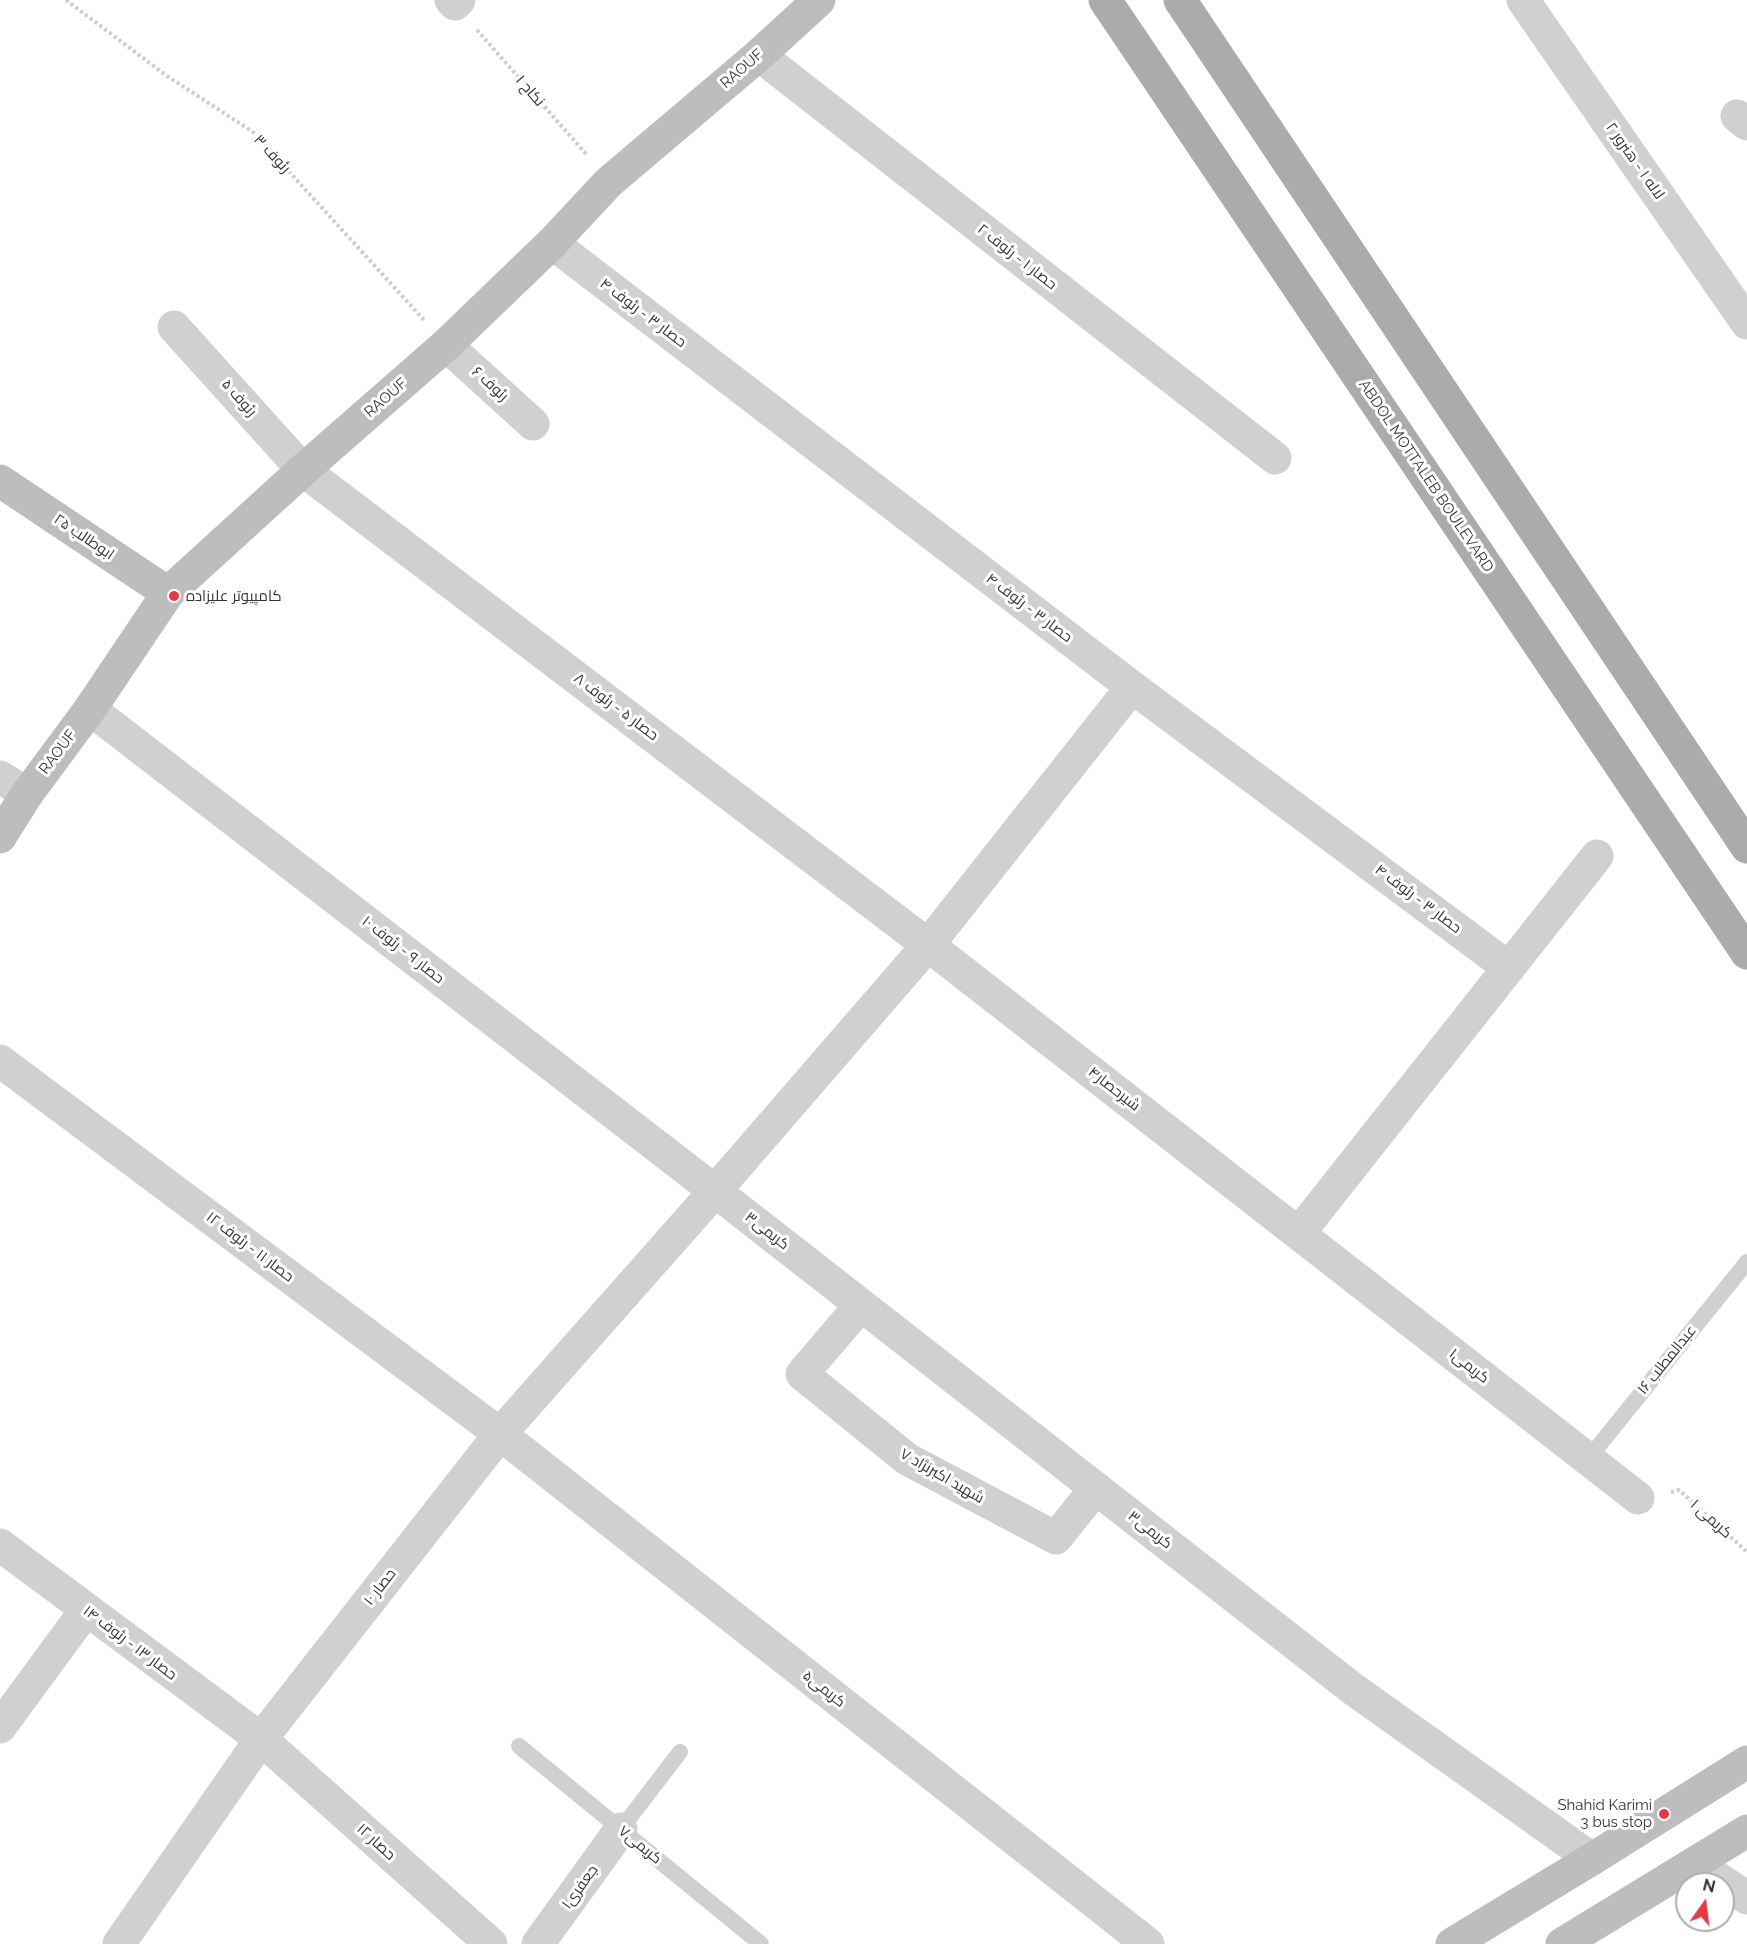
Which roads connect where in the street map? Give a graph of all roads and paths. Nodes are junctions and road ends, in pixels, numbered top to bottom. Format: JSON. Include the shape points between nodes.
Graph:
{"nodes":[{"id":1,"x":66,"y":0,"type":"edge"},
{"id":2,"x":819,"y":0,"type":"edge"},
{"id":3,"x":1105,"y":0,"type":"edge"},
{"id":4,"x":1180,"y":0,"type":"edge"},
{"id":5,"x":1523,"y":0,"type":"edge"},
{"id":6,"x":455,"y":1,"type":"edge"},
{"id":7,"x":759,"y":55,"type":"junction"},
{"id":8,"x":609,"y":182,"type":"junction"},
{"id":9,"x":552,"y":243,"type":"junction"},
{"id":10,"x":1747,"y":321,"type":"edge"},
{"id":11,"x":174,"y":327,"type":"dead end"},
{"id":12,"x":446,"y":345,"type":"junction"},
{"id":13,"x":533,"y":424,"type":"dead end"},
{"id":14,"x":1275,"y":458,"type":"dead end"},
{"id":15,"x":303,"y":470,"type":"junction"},
{"id":16,"x":0,"y":481,"type":"edge"},
{"id":17,"x":168,"y":593,"type":"junction"},
{"id":18,"x":1132,"y":687,"type":"junction"},
{"id":19,"x":90,"y":709,"type":"junction"},
{"id":20,"x":0,"y":777,"type":"edge"},
{"id":21,"x":27,"y":794,"type":"junction"},
{"id":22,"x":0,"y":837,"type":"edge"},
{"id":23,"x":1747,"y":847,"type":"edge"},
{"id":24,"x":1597,"y":856,"type":"dead end"},
{"id":25,"x":928,"y":945,"type":"junction"},
{"id":26,"x":1747,"y":953,"type":"edge"},
{"id":27,"x":1509,"y":968,"type":"junction"},
{"id":28,"x":0,"y":1061,"type":"edge"},
{"id":29,"x":715,"y":1191,"type":"junction"},
{"id":30,"x":1299,"y":1233,"type":"junction"},
{"id":31,"x":1747,"y":1262,"type":"edge"},
{"id":32,"x":861,"y":1305,"type":"junction"},
{"id":33,"x":500,"y":1434,"type":"junction"},
{"id":34,"x":1588,"y":1458,"type":"junction"},
{"id":35,"x":1096,"y":1488,"type":"junction"},
{"id":36,"x":1638,"y":1498,"type":"joint"},
{"id":37,"x":0,"y":1545,"type":"edge"},
{"id":38,"x":1747,"y":1552,"type":"edge"},
{"id":39,"x":86,"y":1610,"type":"junction"},
{"id":40,"x":0,"y":1727,"type":"edge"},
{"id":41,"x":261,"y":1739,"type":"junction"},
{"id":42,"x":519,"y":1746,"type":"dead end"},
{"id":43,"x":680,"y":1752,"type":"dead end"},
{"id":44,"x":1747,"y":1762,"type":"edge"},
{"id":45,"x":621,"y":1829,"type":"junction"},
{"id":46,"x":1747,"y":1831,"type":"edge"},
{"id":47,"x":1592,"y":1859,"type":"junction"},
{"id":48,"x":1695,"y":1863,"type":"junction"},
{"id":49,"x":1747,"y":1898,"type":"edge"},
{"id":50,"x":1138,"y":1936,"type":"edge"},
{"id":51,"x":119,"y":1944,"type":"edge"},
{"id":52,"x":491,"y":1944,"type":"edge"},
{"id":53,"x":538,"y":1944,"type":"edge"},
{"id":54,"x":761,"y":1944,"type":"edge"},
{"id":55,"x":1452,"y":1944,"type":"edge"},
{"id":56,"x":1562,"y":1944,"type":"edge"}],
"edges":[{"from":1,"to":12,"type":"path","name":"رئوف ۳","via":[[167,76],[253,132]]},
{"from":2,"to":7,"type":"street","name":"RAOUF"},
{"from":3,"to":26,"type":"main road","name":"ABDOL MOTTALEB BOULEVARD"},
{"from":4,"to":23,"type":"main road"},
{"from":5,"to":10,"type":"street","name":"لاله ۱ - هنرور ۲"},
{"from":6,"to":8,"type":"path","name":"نکاح ۱"},
{"from":7,"to":8,"type":"street","name":"RAOUF"},
{"from":7,"to":14,"type":"street","name":"حصار ۱ - رئوف ۲"},
{"from":8,"to":9,"type":"street","name":"RAOUF"},
{"from":9,"to":12,"type":"street","name":"RAOUF"},
{"from":9,"to":18,"type":"street","name":"حصار ۳ - رئوف ۴"},
{"from":11,"to":15,"type":"street","name":"رئوف ۵"},
{"from":12,"to":13,"type":"street","name":"رئوف ۶"},
{"from":12,"to":15,"type":"street","name":"RAOUF"},
{"from":15,"to":17,"type":"street","name":"RAOUF"},
{"from":15,"to":25,"type":"street","name":"حصار ۵ - رئوف ۸"},
{"from":16,"to":17,"type":"street","name":"ابوطالب ۲۵"},
{"from":17,"to":19,"type":"street","name":"RAOUF"},
{"from":18,"to":25,"type":"street","name":"حصار ۱۰"},
{"from":18,"to":27,"type":"street","name":"حصار ۳ - رئوف ۴"},
{"from":19,"to":21,"type":"street","name":"RAOUF"},
{"from":19,"to":29,"type":"street","name":"حصار ۹ - رئوف ۱۰"},
{"from":20,"to":21,"type":"street"},
{"from":21,"to":22,"type":"street","name":"RAOUF"},
{"from":24,"to":27,"type":"street"},
{"from":25,"to":29,"type":"street","name":"حصار ۱۰"},
{"from":25,"to":30,"type":"street","name":"شیرحصار۴"},
{"from":27,"to":30,"type":"street"},
{"from":28,"to":33,"type":"street","name":"حصار ۱۱ - رئوف ۱۲"},
{"from":29,"to":32,"type":"street","name":"کریمی۳"},
{"from":29,"to":33,"type":"street","name":"حصار ۱۰"},
{"from":30,"to":34,"type":"street","name":"کریمی۱"},
{"from":31,"to":34,"type":"lane","name":"عبدالمطلب ۱۶"},
{"from":32,"to":35,"type":"street","name":"کریمی۳"},
{"from":32,"to":35,"type":"street","name":"شهید اکبرنژاد ۷","via":[[802,1374],[908,1459],[1056,1538]]},
{"from":33,"to":41,"type":"street","name":"حصار ۱۰"},
{"from":33,"to":50,"type":"street","name":"کریمی۵"},
{"from":34,"to":36,"type":"street","name":"کریمی۱"},
{"from":35,"to":47,"type":"street","name":"کریمی۳","via":[[1353,1689]]},
{"from":36,"to":38,"type":"path","name":"کریمی ۱","via":[[1679,1490]]},
{"from":37,"to":39,"type":"street","name":"حصار ۱۳ - رئوف ۱۴"},
{"from":39,"to":40,"type":"street"},
{"from":39,"to":41,"type":"street","name":"حصار ۱۳ - رئوف ۱۴"},
{"from":41,"to":51,"type":"street","name":"حصار ۱۰"},
{"from":41,"to":52,"type":"street","name":"حصار ۱۲"},
{"from":42,"to":45,"type":"lane","name":"کریمی۷"},
{"from":43,"to":45,"type":"lane"},
{"from":44,"to":47,"type":"street"},
{"from":45,"to":53,"type":"street","name":"جعفری۱"},
{"from":45,"to":54,"type":"lane","name":"کریمی۷"},
{"from":46,"to":48,"type":"street"},
{"from":47,"to":55,"type":"street"},
{"from":48,"to":49,"type":"street"},
{"from":48,"to":56,"type":"street"}]}
